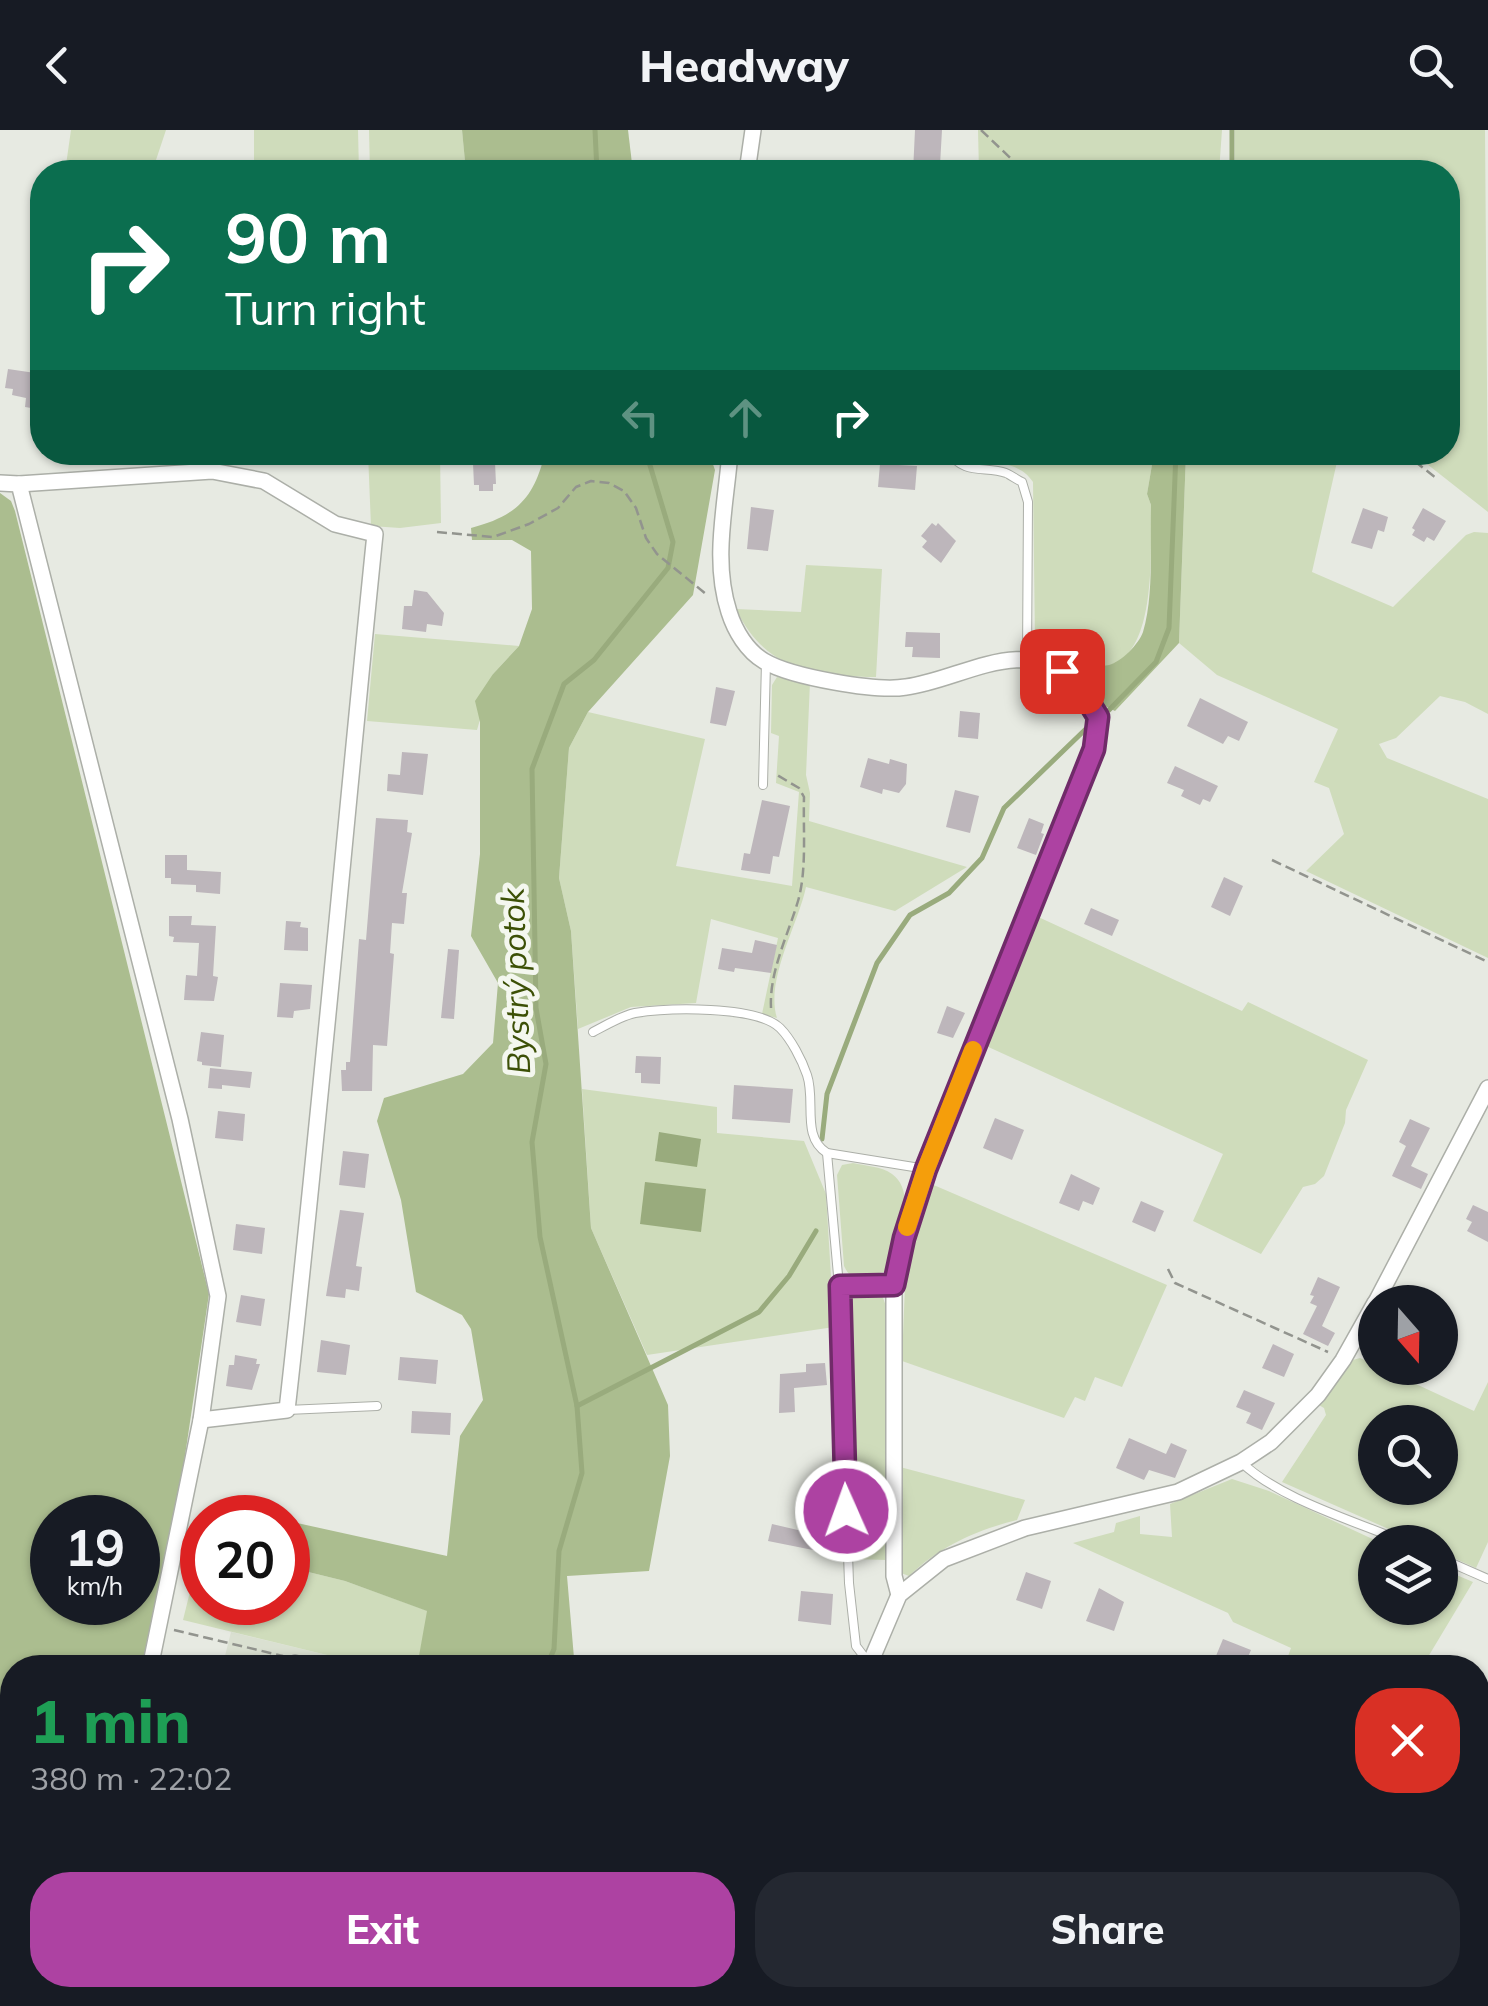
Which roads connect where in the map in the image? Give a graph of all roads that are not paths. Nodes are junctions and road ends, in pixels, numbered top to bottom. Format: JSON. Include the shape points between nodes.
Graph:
{"nodes":[{"id":1,"x":753,"y":130,"type":"edge"},
{"id":2,"x":749,"y":160,"type":"edge"},
{"id":3,"x":729,"y":465,"type":"edge"},
{"id":4,"x":962,"y":465,"type":"edge"},
{"id":5,"x":0,"y":484,"type":"edge"},
{"id":6,"x":19,"y":484,"type":"junction"},
{"id":7,"x":1027,"y":659,"type":"junction"},
{"id":8,"x":766,"y":662,"type":"junction"},
{"id":9,"x":763,"y":785,"type":"dead end"},
{"id":10,"x":593,"y":1032,"type":"dead end"},
{"id":11,"x":1488,"y":1088,"type":"edge"},
{"id":12,"x":826,"y":1154,"type":"junction"},
{"id":13,"x":926,"y":1169,"type":"junction"},
{"id":14,"x":894,"y":1285,"type":"junction"},
{"id":15,"x":1384,"y":1285,"type":"edge"},
{"id":16,"x":840,"y":1286,"type":"junction"},
{"id":17,"x":1358,"y":1334,"type":"edge"},
{"id":18,"x":377,"y":1406,"type":"dead end"},
{"id":19,"x":287,"y":1410,"type":"junction"},
{"id":20,"x":201,"y":1420,"type":"junction"},
{"id":21,"x":1240,"y":1462,"type":"junction"},
{"id":22,"x":1365,"y":1525,"type":"edge"},
{"id":23,"x":1458,"y":1566,"type":"edge"},
{"id":24,"x":1488,"y":1579,"type":"edge"},
{"id":25,"x":899,"y":1595,"type":"junction"},
{"id":26,"x":152,"y":1655,"type":"edge"},
{"id":27,"x":862,"y":1655,"type":"edge"},
{"id":28,"x":873,"y":1655,"type":"edge"}],
"edges":[{"from":1,"to":2,"type":"street"},
{"from":3,"to":8,"type":"street","via":[[721,536],[725,596],[751,651]]},
{"from":4,"to":7,"type":"lane","via":[[1022,482],[1028,502]]},
{"from":5,"to":6,"type":"street"},
{"from":6,"to":19,"type":"street","via":[[212,471],[264,481],[335,524],[376,534]]},
{"from":6,"to":20,"type":"street","via":[[172,1084],[218,1296]]},
{"from":7,"to":8,"type":"street","via":[[881,689]]},
{"from":7,"to":13,"type":"street","via":[[1048,662],[1080,688],[1098,717],[1094,749]]},
{"from":8,"to":9,"type":"lane"},
{"from":10,"to":12,"type":"lane","via":[[631,1014],[660,1011],[716,1010],[775,1024],[806,1070],[812,1138]]},
{"from":11,"to":15,"type":"street"},
{"from":12,"to":13,"type":"lane"},
{"from":12,"to":16,"type":"lane"},
{"from":13,"to":14,"type":"street"},
{"from":14,"to":16,"type":"lane"},
{"from":14,"to":25,"type":"street"},
{"from":16,"to":27,"type":"lane","via":[[848,1583]]},
{"from":17,"to":21,"type":"street","via":[[1296,1418]]},
{"from":18,"to":19,"type":"lane"},
{"from":19,"to":20,"type":"street"},
{"from":20,"to":26,"type":"street"},
{"from":21,"to":22,"type":"lane","via":[[1256,1477]]},
{"from":21,"to":25,"type":"street","via":[[1178,1492],[977,1544],[944,1559]]},
{"from":23,"to":24,"type":"lane"},
{"from":25,"to":28,"type":"street"}]}
